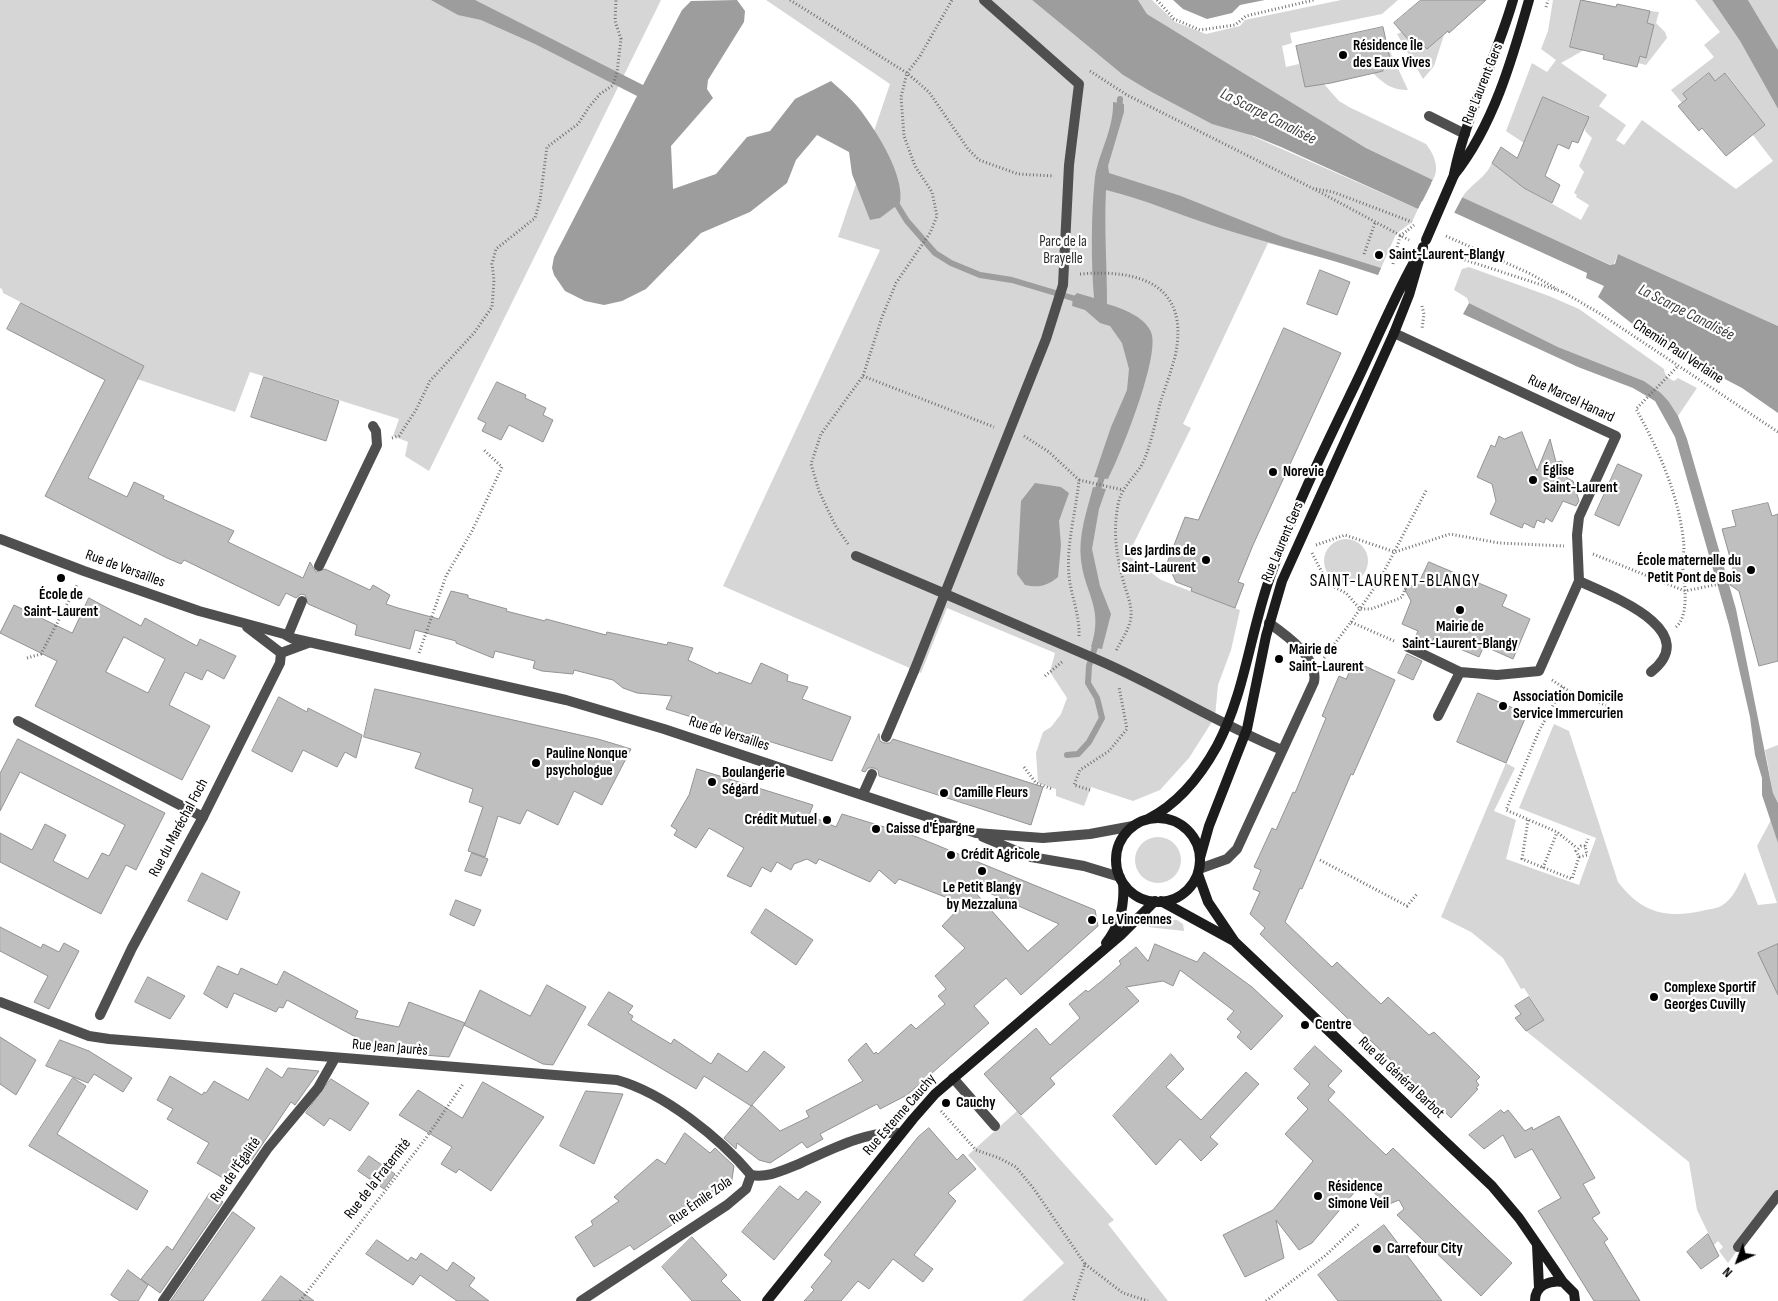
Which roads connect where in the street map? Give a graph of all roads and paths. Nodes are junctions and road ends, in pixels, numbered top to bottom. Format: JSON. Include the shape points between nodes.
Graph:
{"nodes":[{"id":1,"x":616,"y":0,"type":"edge"},
{"id":2,"x":790,"y":0,"type":"edge"},
{"id":3,"x":952,"y":0,"type":"edge"},
{"id":4,"x":984,"y":0,"type":"edge"},
{"id":5,"x":1157,"y":0,"type":"edge"},
{"id":6,"x":1314,"y":0,"type":"edge"},
{"id":7,"x":1513,"y":0,"type":"edge"},
{"id":8,"x":1529,"y":0,"type":"edge"},
{"id":9,"x":1089,"y":70,"type":"dead end"},
{"id":10,"x":907,"y":73,"type":"junction"},
{"id":11,"x":1429,"y":116,"type":"dead end"},
{"id":12,"x":1465,"y":134,"type":"junction"},
{"id":13,"x":1454,"y":175,"type":"junction"},
{"id":14,"x":1069,"y":176,"type":"junction"},
{"id":15,"x":1314,"y":189,"type":"junction"},
{"id":16,"x":1412,"y":222,"type":"dead end"},
{"id":17,"x":1375,"y":224,"type":"junction"},
{"id":18,"x":1408,"y":230,"type":"dead end"},
{"id":19,"x":1446,"y":236,"type":"dead end"},
{"id":20,"x":1424,"y":244,"type":"junction"},
{"id":21,"x":1364,"y":254,"type":"dead end"},
{"id":22,"x":1090,"y":273,"type":"dead end"},
{"id":23,"x":1563,"y":292,"type":"junction"},
{"id":24,"x":1394,"y":332,"type":"junction"},
{"id":25,"x":1678,"y":366,"type":"junction"},
{"id":26,"x":863,"y":376,"type":"junction"},
{"id":27,"x":373,"y":426,"type":"dead end"},
{"id":28,"x":1009,"y":432,"type":"junction"},
{"id":29,"x":1778,"y":432,"type":"edge"},
{"id":30,"x":378,"y":445,"type":"junction"},
{"id":31,"x":484,"y":450,"type":"dead end"},
{"id":32,"x":1078,"y":480,"type":"junction"},
{"id":33,"x":1427,"y":489,"type":"dead end"},
{"id":34,"x":1123,"y":490,"type":"junction"},
{"id":35,"x":0,"y":539,"type":"edge"},
{"id":36,"x":1577,"y":547,"type":"junction"},
{"id":37,"x":1395,"y":552,"type":"junction"},
{"id":38,"x":856,"y":556,"type":"joint"},
{"id":39,"x":319,"y":566,"type":"dead end"},
{"id":40,"x":84,"y":571,"type":"junction"},
{"id":41,"x":1580,"y":581,"type":"junction"},
{"id":42,"x":1729,"y":583,"type":"dead end"},
{"id":43,"x":1408,"y":590,"type":"dead end"},
{"id":44,"x":1685,"y":591,"type":"junction"},
{"id":45,"x":944,"y":593,"type":"junction"},
{"id":46,"x":302,"y":601,"type":"dead end"},
{"id":47,"x":1360,"y":609,"type":"junction"},
{"id":48,"x":1269,"y":622,"type":"junction"},
{"id":49,"x":1351,"y":622,"type":"junction"},
{"id":50,"x":241,"y":623,"type":"junction"},
{"id":51,"x":1664,"y":638,"type":"junction"},
{"id":52,"x":288,"y":639,"type":"junction"},
{"id":53,"x":1408,"y":647,"type":"joint"},
{"id":54,"x":1070,"y":648,"type":"junction"},
{"id":55,"x":278,"y":651,"type":"junction"},
{"id":56,"x":26,"y":658,"type":"dead end"},
{"id":57,"x":1110,"y":666,"type":"junction"},
{"id":58,"x":413,"y":667,"type":"junction"},
{"id":59,"x":1314,"y":670,"type":"junction"},
{"id":60,"x":1539,"y":671,"type":"junction"},
{"id":61,"x":1460,"y":672,"type":"junction"},
{"id":62,"x":1651,"y":672,"type":"dead end"},
{"id":63,"x":1127,"y":674,"type":"junction"},
{"id":64,"x":1045,"y":676,"type":"dead end"},
{"id":65,"x":1563,"y":687,"type":"junction"},
{"id":66,"x":1606,"y":705,"type":"dead end"},
{"id":67,"x":1438,"y":716,"type":"dead end"},
{"id":68,"x":18,"y":721,"type":"dead end"},
{"id":69,"x":1226,"y":724,"type":"junction"},
{"id":70,"x":1245,"y":734,"type":"junction"},
{"id":71,"x":886,"y":737,"type":"dead end"},
{"id":72,"x":1282,"y":750,"type":"junction"},
{"id":73,"x":1024,"y":767,"type":"dead end"},
{"id":74,"x":872,"y":774,"type":"dead end"},
{"id":75,"x":1052,"y":789,"type":"dead end"},
{"id":76,"x":1090,"y":790,"type":"dead end"},
{"id":77,"x":863,"y":794,"type":"junction"},
{"id":78,"x":202,"y":817,"type":"junction"},
{"id":79,"x":1148,"y":819,"type":"junction"},
{"id":80,"x":1528,"y":820,"type":"junction"},
{"id":81,"x":1133,"y":826,"type":"junction"},
{"id":82,"x":1557,"y":832,"type":"junction"},
{"id":83,"x":976,"y":833,"type":"junction"},
{"id":84,"x":1588,"y":839,"type":"dead end"},
{"id":85,"x":1585,"y":846,"type":"junction"},
{"id":86,"x":1578,"y":848,"type":"junction"},
{"id":87,"x":1579,"y":857,"type":"junction"},
{"id":88,"x":1200,"y":858,"type":"junction"},
{"id":89,"x":1320,"y":860,"type":"dead end"},
{"id":90,"x":1544,"y":868,"type":"junction"},
{"id":91,"x":1198,"y":871,"type":"junction"},
{"id":92,"x":1122,"y":880,"type":"junction"},
{"id":93,"x":1417,"y":894,"type":"dead end"},
{"id":94,"x":1158,"y":901,"type":"junction"},
{"id":95,"x":1235,"y":942,"type":"junction"},
{"id":96,"x":1101,"y":950,"type":"junction"},
{"id":97,"x":0,"y":1002,"type":"edge"},
{"id":98,"x":100,"y":1016,"type":"dead end"},
{"id":99,"x":335,"y":1058,"type":"junction"},
{"id":100,"x":471,"y":1070,"type":"junction"},
{"id":101,"x":953,"y":1078,"type":"junction"},
{"id":102,"x":934,"y":1116,"type":"dead end"},
{"id":103,"x":995,"y":1126,"type":"dead end"},
{"id":104,"x":901,"y":1133,"type":"junction"},
{"id":105,"x":751,"y":1176,"type":"junction"},
{"id":106,"x":1778,"y":1195,"type":"edge"},
{"id":107,"x":1360,"y":1223,"type":"dead end"},
{"id":108,"x":1537,"y":1245,"type":"junction"},
{"id":109,"x":1738,"y":1247,"type":"dead end"},
{"id":110,"x":1085,"y":1264,"type":"junction"},
{"id":111,"x":1563,"y":1282,"type":"junction"},
{"id":112,"x":1539,"y":1288,"type":"junction"},
{"id":113,"x":163,"y":1301,"type":"edge"},
{"id":114,"x":300,"y":1301,"type":"edge"},
{"id":115,"x":581,"y":1301,"type":"edge"},
{"id":116,"x":767,"y":1301,"type":"edge"},
{"id":117,"x":1073,"y":1301,"type":"edge"},
{"id":118,"x":1148,"y":1301,"type":"edge"},
{"id":119,"x":1266,"y":1301,"type":"edge"},
{"id":120,"x":1535,"y":1301,"type":"edge"},
{"id":121,"x":1575,"y":1301,"type":"edge"}],
"edges":[{"from":1,"to":30,"type":"path","via":[[614,21],[621,39],[618,72],[613,85],[600,94],[578,124],[547,147],[535,218],[496,248],[492,264],[492,307],[474,333],[430,380],[416,410],[398,436]]},
{"from":2,"to":10,"type":"path"},
{"from":3,"to":10,"type":"path"},
{"from":4,"to":14,"type":"street","via":[[1079,84]]},
{"from":5,"to":6,"type":"path","via":[[1174,19],[1200,30],[1235,25],[1246,16]]},
{"from":7,"to":12,"type":"main road","name":"Rue Laurent Gers"},
{"from":8,"to":13,"type":"main road","name":"Rue Laurent Gers","via":[[1498,94],[1468,158]]},
{"from":9,"to":15,"type":"path","via":[[1127,95]]},
{"from":10,"to":14,"type":"path","via":[[929,92],[979,160],[1018,174]]},
{"from":10,"to":26,"type":"path","via":[[901,98],[904,136],[916,166],[932,192],[937,216],[896,283]]},
{"from":11,"to":12,"type":"street"},
{"from":12,"to":13,"type":"main road","name":"Rue Laurent Gers"},
{"from":13,"to":20,"type":"main road","name":"Rue Laurent Gers","bridge":true},
{"from":14,"to":28,"type":"street","via":[[1062,285],[1046,339]]},
{"from":15,"to":16,"type":"path","via":[[1333,192]]},
{"from":15,"to":17,"type":"path"},
{"from":17,"to":18,"type":"path","via":[[1400,236]]},
{"from":17,"to":21,"type":"path"},
{"from":19,"to":23,"type":"path","via":[[1532,274]]},
{"from":20,"to":23,"type":"path"},
{"from":20,"to":24,"type":"main road","name":"Rue Laurent Gers"},
{"from":20,"to":69,"type":"main road","name":"Rue Laurent Gers","via":[[1398,292],[1283,543],[1262,598],[1241,685]]},
{"from":22,"to":34,"type":"path","via":[[1148,280],[1157,286],[1176,315],[1175,356],[1152,432],[1141,466]]},
{"from":23,"to":25,"type":"path","name":"Chemin Paul Verlaine"},
{"from":24,"to":36,"type":"street","name":"Rue Marcel Hanard","via":[[1616,436],[1582,508]]},
{"from":24,"to":48,"type":"main road","name":"Rue Laurent Gers","via":[[1298,542]]},
{"from":25,"to":29,"type":"path","name":"Chemin Paul Verlaine"},
{"from":25,"to":44,"type":"path","via":[[1636,409],[1660,459],[1676,504],[1684,547]]},
{"from":26,"to":28,"type":"path"},
{"from":26,"to":38,"type":"path","via":[[822,434],[811,464],[835,525]]},
{"from":27,"to":30,"type":"street"},
{"from":28,"to":32,"type":"path","via":[[1028,438],[1049,452]]},
{"from":28,"to":45,"type":"street"},
{"from":30,"to":39,"type":"street"},
{"from":31,"to":58,"type":"path","via":[[502,467],[472,531],[446,576]]},
{"from":32,"to":34,"type":"path"},
{"from":32,"to":54,"type":"path","via":[[1069,544],[1069,577],[1080,622],[1079,637]]},
{"from":33,"to":37,"type":"path"},
{"from":34,"to":57,"type":"path","via":[[1114,533],[1131,618]]},
{"from":35,"to":40,"type":"street","name":"Rue de Versailles"},
{"from":36,"to":37,"type":"path","via":[[1499,543],[1450,534]]},
{"from":36,"to":41,"type":"street","name":"Rue Marcel Hanard"},
{"from":36,"to":44,"type":"path"},
{"from":37,"to":47,"type":"path"},
{"from":37,"to":47,"type":"path","via":[[1345,535],[1309,548],[1328,584],[1346,593]]},
{"from":38,"to":45,"type":"street"},
{"from":40,"to":50,"type":"street","name":"Rue de Versailles"},
{"from":40,"to":56,"type":"path","via":[[41,654]]},
{"from":41,"to":51,"type":"street","via":[[1639,609],[1655,623]]},
{"from":41,"to":60,"type":"street","name":"Rue Marcel Hanard"},
{"from":42,"to":44,"type":"path"},
{"from":43,"to":47,"type":"path","via":[[1405,589],[1402,598],[1371,609]]},
{"from":44,"to":51,"type":"path","via":[[1681,622]]},
{"from":45,"to":54,"type":"street"},
{"from":45,"to":71,"type":"street"},
{"from":46,"to":52,"type":"street","name":"Rue du Maréchal Foch"},
{"from":47,"to":49,"type":"path"},
{"from":48,"to":59,"type":"street","via":[[1290,639]]},
{"from":48,"to":70,"type":"main road","name":"Rue Laurent Gers"},
{"from":49,"to":53,"type":"path"},
{"from":49,"to":59,"type":"path"},
{"from":50,"to":52,"type":"street","name":"Rue de Versailles"},
{"from":50,"to":55,"type":"street","name":"Rue de Versailles"},
{"from":51,"to":62,"type":"street","via":[[1666,653]]},
{"from":52,"to":55,"type":"street","via":[[288,652]]},
{"from":52,"to":55,"type":"street","name":"Rue du Maréchal Foch","via":[[275,640]]},
{"from":52,"to":58,"type":"street","name":"Rue de Versailles","via":[[314,642]]},
{"from":53,"to":61,"type":"street"},
{"from":54,"to":57,"type":"street"},
{"from":54,"to":64,"type":"path","via":[[1062,663]]},
{"from":55,"to":78,"type":"street","name":"Rue du Maréchal Foch","via":[[280,663]]},
{"from":57,"to":63,"type":"street"},
{"from":58,"to":77,"type":"street","name":"Rue de Versailles","via":[[566,700],[664,728]]},
{"from":59,"to":72,"type":"street","via":[[1314,682]]},
{"from":60,"to":61,"type":"street","via":[[1483,676]]},
{"from":60,"to":65,"type":"path"},
{"from":61,"to":67,"type":"street"},
{"from":63,"to":69,"type":"street"},
{"from":63,"to":76,"type":"path","via":[[1119,686],[1127,729],[1109,751],[1084,766],[1077,775],[1074,785]]},
{"from":65,"to":66,"type":"path"},
{"from":65,"to":80,"type":"path","via":[[1539,731],[1506,810]]},
{"from":68,"to":78,"type":"street","via":[[173,799]]},
{"from":69,"to":70,"type":"street"},
{"from":69,"to":79,"type":"main road","name":"Rue Laurent Gers","via":[[1217,745],[1193,781],[1170,805]]},
{"from":70,"to":72,"type":"street"},
{"from":70,"to":88,"type":"main road","name":"Rue Laurent Gers","via":[[1208,826]]},
{"from":72,"to":91,"type":"street","via":[[1237,848],[1227,860]]},
{"from":73,"to":75,"type":"path","via":[[1036,783]]},
{"from":74,"to":77,"type":"street"},
{"from":77,"to":83,"type":"street","name":"Rue de Versailles"},
{"from":78,"to":98,"type":"street","name":"Rue du Maréchal Foch","via":[[132,948]]},
{"from":79,"to":81,"type":"main road"},
{"from":79,"to":88,"type":"main road","via":[[1164,818],[1183,826],[1194,838]]},
{"from":80,"to":82,"type":"path"},
{"from":80,"to":90,"type":"path","via":[[1522,859]]},
{"from":81,"to":83,"type":"street","name":"Rue de Versailles","via":[[1043,838]]},
{"from":81,"to":92,"type":"main road","via":[[1118,849],[1117,866]]},
{"from":82,"to":86,"type":"path"},
{"from":82,"to":90,"type":"path"},
{"from":83,"to":92,"type":"street","via":[[1031,857],[1084,866]]},
{"from":84,"to":85,"type":"path"},
{"from":85,"to":86,"type":"path"},
{"from":85,"to":87,"type":"path","via":[[1587,855]]},
{"from":86,"to":87,"type":"path"},
{"from":87,"to":90,"type":"path","via":[[1572,879]]},
{"from":88,"to":91,"type":"main road"},
{"from":89,"to":93,"type":"path","via":[[1407,906]]},
{"from":91,"to":94,"type":"main road","via":[[1193,884],[1181,895]]},
{"from":91,"to":95,"type":"main road","name":"Rue du Général Barbot","via":[[1208,902]]},
{"from":92,"to":94,"type":"main road","via":[[1139,897]]},
{"from":92,"to":96,"type":"main road","name":"Rue Estenne Cauchy","via":[[1124,898],[1121,915]]},
{"from":94,"to":95,"type":"main road","name":"Rue du Général Barbot"},
{"from":94,"to":96,"type":"main road","name":"Rue Estenne Cauchy"},
{"from":95,"to":108,"type":"main road","name":"Rue du Général Barbot","via":[[1492,1186]]},
{"from":96,"to":101,"type":"main road","name":"Rue Estenne Cauchy"},
{"from":97,"to":99,"type":"street","name":"Rue Jean Jaurès","via":[[89,1036],[109,1040]]},
{"from":99,"to":100,"type":"street","name":"Rue Jean Jaurès"},
{"from":99,"to":113,"type":"street","name":"Rue de l'Égalité","via":[[318,1088],[268,1148]]},
{"from":100,"to":105,"type":"street","name":"Rue Jean Jaurès","via":[[604,1078],[628,1083],[683,1115],[732,1154]]},
{"from":100,"to":114,"type":"path","name":"Rue de la Fraternité","via":[[442,1116]]},
{"from":101,"to":103,"type":"street"},
{"from":101,"to":104,"type":"main road","name":"Rue Estenne Cauchy"},
{"from":102,"to":110,"type":"path","via":[[940,1110],[976,1150],[1016,1167]]},
{"from":104,"to":105,"type":"street","name":"Rue Émile Zola","via":[[886,1132],[860,1139],[775,1174]]},
{"from":104,"to":116,"type":"main road","name":"Rue Estenne Cauchy"},
{"from":105,"to":115,"type":"street","name":"Rue Émile Zola","via":[[746,1188],[727,1205]]},
{"from":106,"to":109,"type":"street"},
{"from":107,"to":119,"type":"path","via":[[1326,1255]]},
{"from":108,"to":111,"type":"main road","name":"Rue du Général Barbot"},
{"from":108,"to":112,"type":"main road"},
{"from":110,"to":117,"type":"path"},
{"from":110,"to":118,"type":"path","via":[[1123,1293]]},
{"from":111,"to":112,"type":"main road","via":[[1554,1281]]},
{"from":111,"to":121,"type":"main road","name":"Rue du Général Barbot","via":[[1570,1287]]},
{"from":112,"to":120,"type":"main road"}]}
